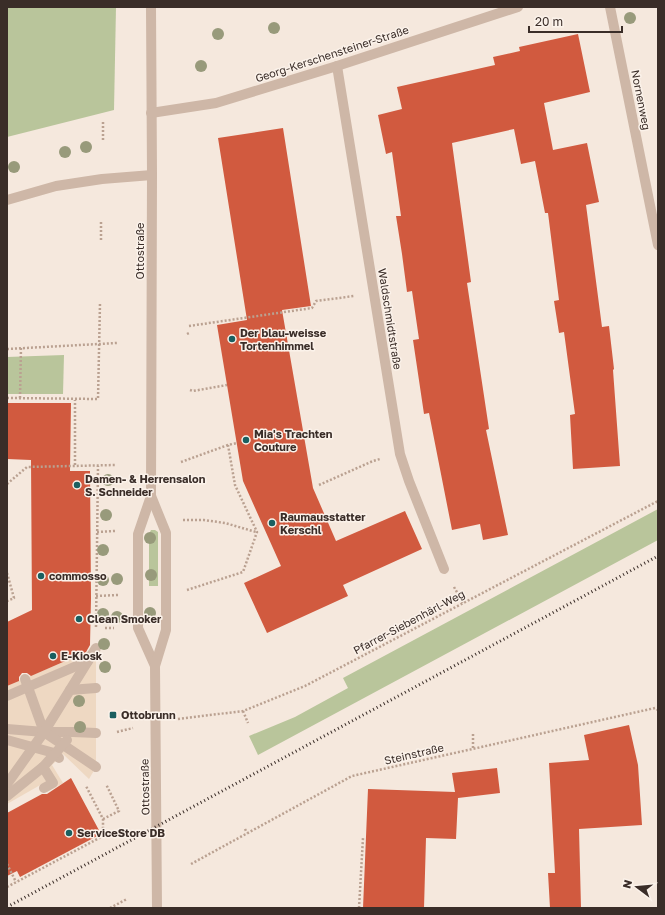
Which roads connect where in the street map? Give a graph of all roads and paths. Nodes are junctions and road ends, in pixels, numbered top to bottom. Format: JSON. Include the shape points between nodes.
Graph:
{"nodes":[{"id":1,"x":151,"y":7,"type":"edge"},
{"id":2,"x":518,"y":7,"type":"edge"},
{"id":3,"x":610,"y":7,"type":"edge"},
{"id":4,"x":491,"y":11,"type":"edge"},
{"id":5,"x":337,"y":66,"type":"junction"},
{"id":6,"x":152,"y":113,"type":"junction"},
{"id":7,"x":103,"y":122,"type":"dead end"},
{"id":8,"x":103,"y":140,"type":"dead end"},
{"id":9,"x":152,"y":175,"type":"junction"},
{"id":10,"x":7,"y":200,"type":"edge"},
{"id":11,"x":101,"y":220,"type":"dead end"},
{"id":12,"x":101,"y":240,"type":"dead end"},
{"id":13,"x":658,"y":244,"type":"edge"},
{"id":14,"x":374,"y":293,"type":"junction"},
{"id":15,"x":100,"y":303,"type":"dead end"},
{"id":16,"x":189,"y":326,"type":"dead end"},
{"id":17,"x":117,"y":343,"type":"dead end"},
{"id":18,"x":99,"y":345,"type":"junction"},
{"id":19,"x":21,"y":348,"type":"junction"},
{"id":20,"x":7,"y":349,"type":"edge"},
{"id":21,"x":227,"y":385,"type":"dead end"},
{"id":22,"x":190,"y":390,"type":"dead end"},
{"id":23,"x":7,"y":398,"type":"edge"},
{"id":24,"x":20,"y":398,"type":"junction"},
{"id":25,"x":75,"y":400,"type":"junction"},
{"id":26,"x":237,"y":443,"type":"dead end"},
{"id":27,"x":228,"y":445,"type":"junction"},
{"id":28,"x":400,"y":454,"type":"junction"},
{"id":29,"x":181,"y":462,"type":"dead end"},
{"id":30,"x":74,"y":465,"type":"junction"},
{"id":31,"x":116,"y":465,"type":"dead end"},
{"id":32,"x":98,"y":466,"type":"junction"},
{"id":33,"x":7,"y":484,"type":"edge"},
{"id":34,"x":319,"y":485,"type":"dead end"},
{"id":35,"x":151,"y":496,"type":"junction"},
{"id":36,"x":658,"y":500,"type":"edge"},
{"id":37,"x":181,"y":520,"type":"dead end"},
{"id":38,"x":115,"y":531,"type":"dead end"},
{"id":39,"x":97,"y":532,"type":"junction"},
{"id":40,"x":257,"y":532,"type":"junction"},
{"id":41,"x":444,"y":569,"type":"dead end"},
{"id":42,"x":7,"y":573,"type":"edge"},
{"id":43,"x":180,"y":592,"type":"dead end"},
{"id":44,"x":121,"y":595,"type":"dead end"},
{"id":45,"x":96,"y":596,"type":"junction"},
{"id":46,"x":7,"y":601,"type":"edge"},
{"id":47,"x":96,"y":648,"type":"joint"},
{"id":48,"x":92,"y":661,"type":"junction"},
{"id":49,"x":155,"y":666,"type":"junction"},
{"id":50,"x":26,"y":683,"type":"junction"},
{"id":51,"x":96,"y":688,"type":"dead end"},
{"id":52,"x":70,"y":690,"type":"junction"},
{"id":53,"x":7,"y":696,"type":"edge"},
{"id":54,"x":243,"y":710,"type":"junction"},
{"id":55,"x":658,"y":710,"type":"edge"},
{"id":56,"x":156,"y":722,"type":"junction"},
{"id":57,"x":248,"y":723,"type":"dead end"},
{"id":58,"x":7,"y":729,"type":"edge"},
{"id":59,"x":44,"y":732,"type":"junction"},
{"id":60,"x":73,"y":732,"type":"junction"},
{"id":61,"x":96,"y":734,"type":"joint"},
{"id":62,"x":473,"y":734,"type":"dead end"},
{"id":63,"x":7,"y":740,"type":"edge"},
{"id":64,"x":63,"y":745,"type":"junction"},
{"id":65,"x":34,"y":747,"type":"junction"},
{"id":66,"x":473,"y":749,"type":"junction"},
{"id":67,"x":57,"y":756,"type":"junction"},
{"id":68,"x":43,"y":767,"type":"junction"},
{"id":69,"x":96,"y":767,"type":"joint"},
{"id":70,"x":7,"y":784,"type":"edge"},
{"id":71,"x":44,"y":788,"type":"dead end"},
{"id":72,"x":7,"y":796,"type":"edge"},
{"id":73,"x":103,"y":819,"type":"junction"},
{"id":74,"x":245,"y":829,"type":"dead end"},
{"id":75,"x":247,"y":833,"type":"junction"},
{"id":76,"x":363,"y":838,"type":"dead end"},
{"id":77,"x":7,"y":864,"type":"edge"},
{"id":78,"x":191,"y":864,"type":"dead end"},
{"id":79,"x":16,"y":882,"type":"junction"},
{"id":80,"x":7,"y":887,"type":"edge"},
{"id":81,"x":127,"y":899,"type":"dead end"},
{"id":82,"x":110,"y":908,"type":"edge"},
{"id":83,"x":157,"y":908,"type":"edge"},
{"id":84,"x":360,"y":908,"type":"edge"}],
"edges":[{"from":1,"to":6,"type":"street","name":"Ottostraße"},
{"from":2,"to":4,"type":"street","name":"Georg-Kerschensteiner-Straße"},
{"from":3,"to":13,"type":"street","name":"Nornenweg"},
{"from":4,"to":5,"type":"street","name":"Georg-Kerschensteiner-Straße"},
{"from":5,"to":6,"type":"street","name":"Georg-Kerschensteiner-Straße","via":[[216,103]]},
{"from":5,"to":14,"type":"street","name":"Waldschmidtstraße"},
{"from":6,"to":9,"type":"street","name":"Ottostraße"},
{"from":7,"to":8,"type":"path"},
{"from":9,"to":10,"type":"street","via":[[56,186]]},
{"from":9,"to":35,"type":"street","name":"Ottostraße"},
{"from":11,"to":12,"type":"path"},
{"from":14,"to":16,"type":"path","via":[[316,301],[312,308]]},
{"from":14,"to":28,"type":"street","name":"Waldschmidtstraße"},
{"from":15,"to":18,"type":"path"},
{"from":17,"to":18,"type":"path"},
{"from":18,"to":19,"type":"path"},
{"from":18,"to":25,"type":"path","via":[[98,399]]},
{"from":19,"to":20,"type":"path"},
{"from":19,"to":24,"type":"path"},
{"from":21,"to":22,"type":"path"},
{"from":23,"to":24,"type":"path"},
{"from":24,"to":25,"type":"path"},
{"from":25,"to":30,"type":"path"},
{"from":26,"to":27,"type":"path"},
{"from":27,"to":29,"type":"path"},
{"from":27,"to":40,"type":"path","via":[[235,485]]},
{"from":28,"to":34,"type":"path","via":[[373,461]]},
{"from":28,"to":41,"type":"street","name":"Waldschmidtstraße","via":[[408,481]]},
{"from":30,"to":32,"type":"path"},
{"from":30,"to":33,"type":"path","via":[[27,467]]},
{"from":31,"to":32,"type":"path"},
{"from":32,"to":39,"type":"path"},
{"from":35,"to":49,"type":"street","name":"Ottostraße","via":[[166,533],[166,630]]},
{"from":35,"to":49,"type":"street","name":"Ottostraße","via":[[138,534],[138,628]]},
{"from":36,"to":54,"type":"path","name":"Pfarrer-Siebenhärl-Weg","via":[[305,686]]},
{"from":37,"to":40,"type":"path","via":[[225,523]]},
{"from":38,"to":39,"type":"path"},
{"from":39,"to":45,"type":"path"},
{"from":40,"to":43,"type":"path","via":[[243,572]]},
{"from":42,"to":46,"type":"path","via":[[14,598]]},
{"from":44,"to":45,"type":"path"},
{"from":45,"to":47,"type":"path"},
{"from":47,"to":48,"type":"street"},
{"from":48,"to":50,"type":"street"},
{"from":48,"to":52,"type":"street"},
{"from":49,"to":56,"type":"street","name":"Ottostraße"},
{"from":50,"to":53,"type":"street"},
{"from":50,"to":59,"type":"street"},
{"from":51,"to":52,"type":"street"},
{"from":52,"to":59,"type":"street"},
{"from":54,"to":56,"type":"path","name":"Pfarrer-Siebenhärl-Weg"},
{"from":54,"to":57,"type":"path"},
{"from":55,"to":66,"type":"path","name":"Steinstraße","via":[[655,708]]},
{"from":56,"to":61,"type":"path","name":"Pfarrer-Siebenhärl-Weg","via":[[112,733]]},
{"from":56,"to":83,"type":"street","name":"Ottostraße"},
{"from":58,"to":59,"type":"street"},
{"from":59,"to":60,"type":"street"},
{"from":59,"to":64,"type":"street"},
{"from":59,"to":65,"type":"street"},
{"from":59,"to":67,"type":"street"},
{"from":60,"to":61,"type":"street"},
{"from":60,"to":64,"type":"street"},
{"from":62,"to":66,"type":"path"},
{"from":63,"to":65,"type":"street"},
{"from":64,"to":67,"type":"street"},
{"from":64,"to":69,"type":"street"},
{"from":65,"to":67,"type":"street"},
{"from":65,"to":70,"type":"street"},
{"from":66,"to":75,"type":"path","name":"Steinstraße","via":[[352,776]]},
{"from":67,"to":68,"type":"street"},
{"from":67,"to":73,"type":"path","via":[[86,786]]},
{"from":68,"to":71,"type":"street","via":[[53,783]]},
{"from":68,"to":72,"type":"street"},
{"from":69,"to":73,"type":"path","via":[[119,811]]},
{"from":73,"to":79,"type":"path","via":[[103,836]]},
{"from":74,"to":75,"type":"path"},
{"from":75,"to":78,"type":"path","name":"Steinstraße"},
{"from":76,"to":84,"type":"path"},
{"from":77,"to":79,"type":"path"},
{"from":79,"to":80,"type":"path"},
{"from":81,"to":82,"type":"path"}]}
